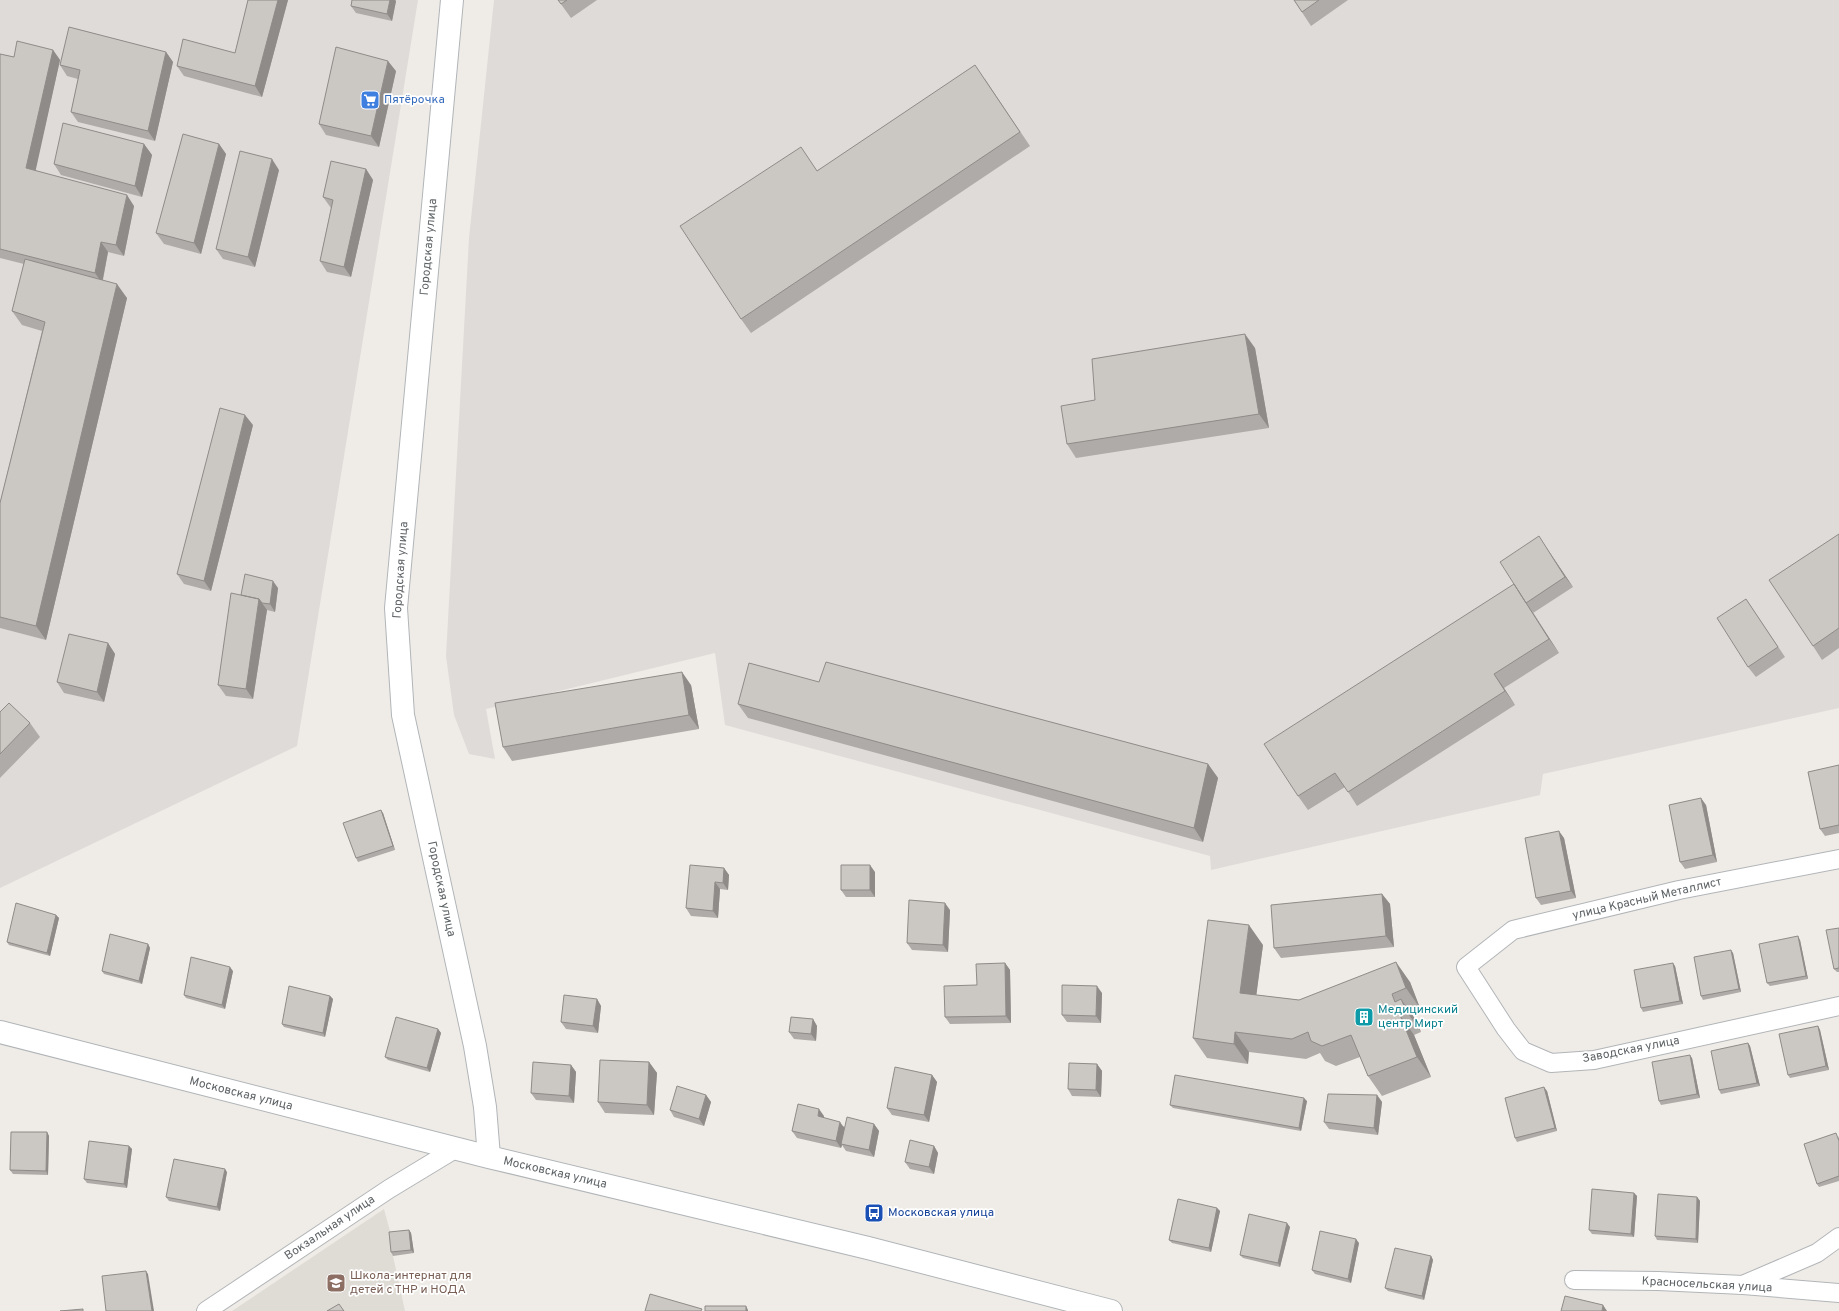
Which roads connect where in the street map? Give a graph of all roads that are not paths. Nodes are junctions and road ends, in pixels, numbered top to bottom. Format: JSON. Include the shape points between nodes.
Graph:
{"nodes":[{"id":1,"x":452,"y":0,"type":"edge"},
{"id":2,"x":1839,"y":859,"type":"edge"},
{"id":3,"x":1466,"y":967,"type":"joint"},
{"id":4,"x":1839,"y":1006,"type":"edge"},
{"id":5,"x":0,"y":1032,"type":"edge"},
{"id":6,"x":455,"y":1148,"type":"junction"},
{"id":7,"x":489,"y":1157,"type":"junction"},
{"id":8,"x":1839,"y":1237,"type":"edge"},
{"id":9,"x":1574,"y":1280,"type":"dead end"},
{"id":10,"x":1743,"y":1285,"type":"junction"},
{"id":11,"x":1839,"y":1294,"type":"edge"},
{"id":12,"x":206,"y":1311,"type":"edge"},
{"id":13,"x":1111,"y":1311,"type":"edge"}],
"edges":[{"from":1,"to":7,"type":"street","name":"Городская улица","via":[[396,608],[403,715],[475,1046],[485,1106]]},
{"from":2,"to":3,"type":"street","name":"улица Красный Металлист","via":[[1680,890],[1513,930]]},
{"from":3,"to":4,"type":"street","name":"Заводская улица","via":[[1523,1051],[1551,1063],[1594,1060]]},
{"from":5,"to":6,"type":"street","name":"Московская улица"},
{"from":6,"to":7,"type":"street","name":"Московская улица"},
{"from":6,"to":12,"type":"street","name":"Вокзальная улица"},
{"from":7,"to":13,"type":"street","name":"Московская улица","via":[[861,1246]]},
{"from":8,"to":10,"type":"street","via":[[1817,1254]]},
{"from":9,"to":10,"type":"street","name":"Красносельская улица"},
{"from":10,"to":11,"type":"street","name":"Красносельская улица"}]}
